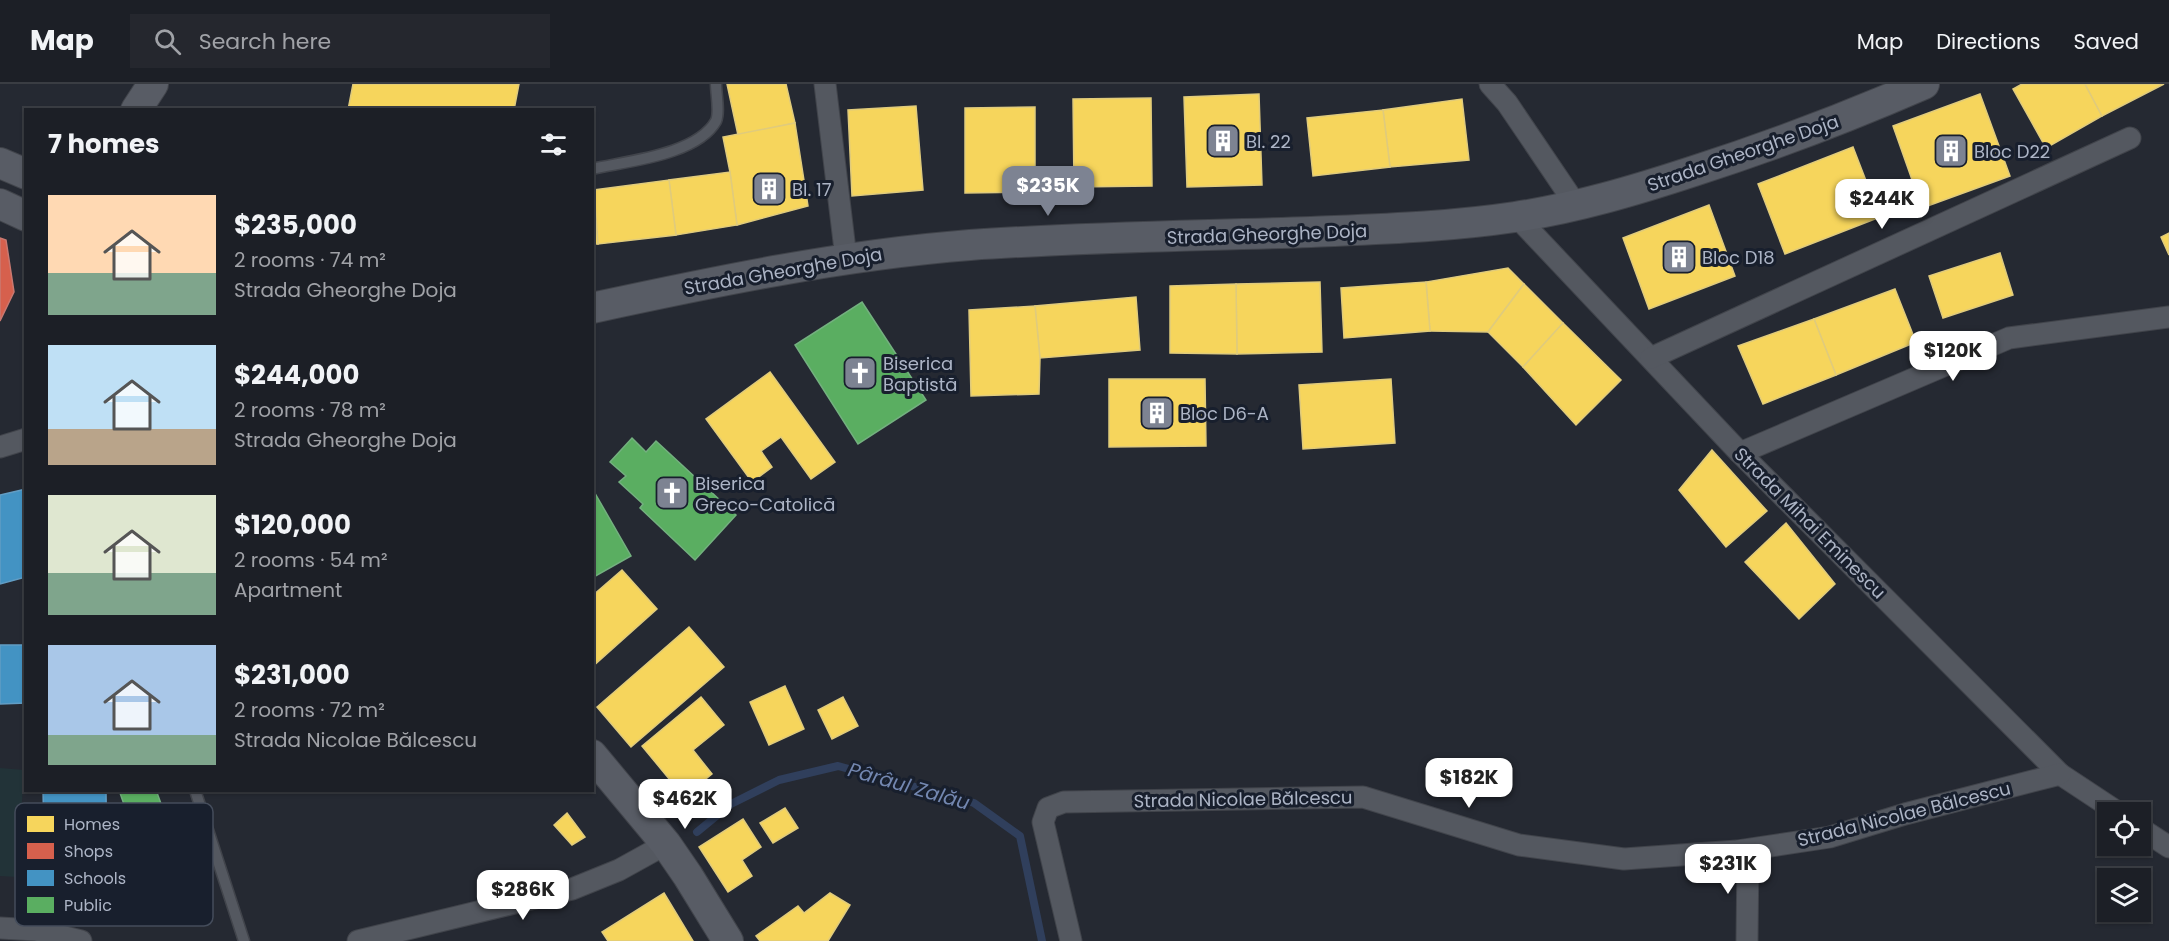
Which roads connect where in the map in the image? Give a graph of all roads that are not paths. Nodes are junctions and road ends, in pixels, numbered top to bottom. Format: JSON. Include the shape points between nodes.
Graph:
{"nodes":[{"id":1,"x":155,"y":84,"type":"edge"},
{"id":2,"x":716,"y":84,"type":"edge"},
{"id":3,"x":825,"y":84,"type":"edge"},
{"id":4,"x":1490,"y":84,"type":"edge"},
{"id":5,"x":1924,"y":84,"type":"edge"},
{"id":6,"x":137,"y":108,"type":"edge"},
{"id":7,"x":146,"y":108,"type":"edge"},
{"id":8,"x":153,"y":108,"type":"edge"},
{"id":9,"x":2130,"y":138,"type":"dead end"},
{"id":10,"x":594,"y":169,"type":"edge"},
{"id":11,"x":0,"y":204,"type":"edge"},
{"id":12,"x":1576,"y":205,"type":"junction"},
{"id":13,"x":24,"y":215,"type":"edge"},
{"id":14,"x":1516,"y":217,"type":"junction"},
{"id":15,"x":846,"y":258,"type":"junction"},
{"id":16,"x":594,"y":308,"type":"edge"},
{"id":17,"x":2169,"y":317,"type":"edge"},
{"id":18,"x":1651,"y":358,"type":"junction"},
{"id":19,"x":24,"y":440,"type":"edge"},
{"id":20,"x":0,"y":447,"type":"edge"},
{"id":21,"x":1740,"y":453,"type":"junction"},
{"id":22,"x":594,"y":757,"type":"edge"},
{"id":23,"x":2060,"y":774,"type":"junction"},
{"id":24,"x":2102,"y":802,"type":"edge"},
{"id":25,"x":2151,"y":835,"type":"edge"},
{"id":26,"x":666,"y":844,"type":"junction"},
{"id":27,"x":213,"y":845,"type":"edge"},
{"id":28,"x":2169,"y":847,"type":"edge"},
{"id":29,"x":1748,"y":850,"type":"junction"},
{"id":30,"x":0,"y":928,"type":"edge"},
{"id":31,"x":81,"y":941,"type":"edge"},
{"id":32,"x":244,"y":941,"type":"edge"},
{"id":33,"x":358,"y":941,"type":"edge"},
{"id":34,"x":728,"y":941,"type":"edge"},
{"id":35,"x":1071,"y":941,"type":"edge"},
{"id":36,"x":1747,"y":941,"type":"edge"}],
"edges":[{"from":1,"to":6,"type":"main road"},
{"from":1,"to":7,"type":"main road"},
{"from":1,"to":8,"type":"main road"},
{"from":2,"to":10,"type":"lane","via":[[717,119],[705,134],[681,150]]},
{"from":3,"to":15,"type":"street"},
{"from":4,"to":12,"type":"street"},
{"from":5,"to":12,"type":"main road","name":"Strada Gheorghe Doja","via":[[1751,153]]},
{"from":9,"to":18,"type":"street"},
{"from":11,"to":13,"type":"main road"},
{"from":12,"to":14,"type":"main road","name":"Strada Gheorghe Doja"},
{"from":14,"to":15,"type":"main road","name":"Strada Gheorghe Doja","via":[[1382,229],[971,245]]},
{"from":14,"to":18,"type":"street","name":"Strada Mihai Eminescu"},
{"from":15,"to":16,"type":"main road","name":"Strada Gheorghe Doja"},
{"from":17,"to":21,"type":"street","via":[[2009,338]]},
{"from":18,"to":21,"type":"street","name":"Strada Mihai Eminescu"},
{"from":19,"to":20,"type":"street"},
{"from":21,"to":23,"type":"street","name":"Strada Mihai Eminescu"},
{"from":22,"to":26,"type":"main road"},
{"from":23,"to":24,"type":"street","name":"Strada Mihai Eminescu"},
{"from":23,"to":29,"type":"street","name":"Strada Nicolae Bălcescu","via":[[1830,837]]},
{"from":25,"to":28,"type":"street"},
{"from":26,"to":33,"type":"street","via":[[619,870],[572,889]]},
{"from":26,"to":34,"type":"main road"},
{"from":27,"to":32,"type":"lane"},
{"from":29,"to":35,"type":"street","name":"Strada Nicolae Bălcescu","via":[[1623,859],[1519,844],[1363,797],[1065,802],[1048,808],[1043,822]]},
{"from":29,"to":36,"type":"street"},
{"from":30,"to":31,"type":"street","via":[[36,930]]}]}
